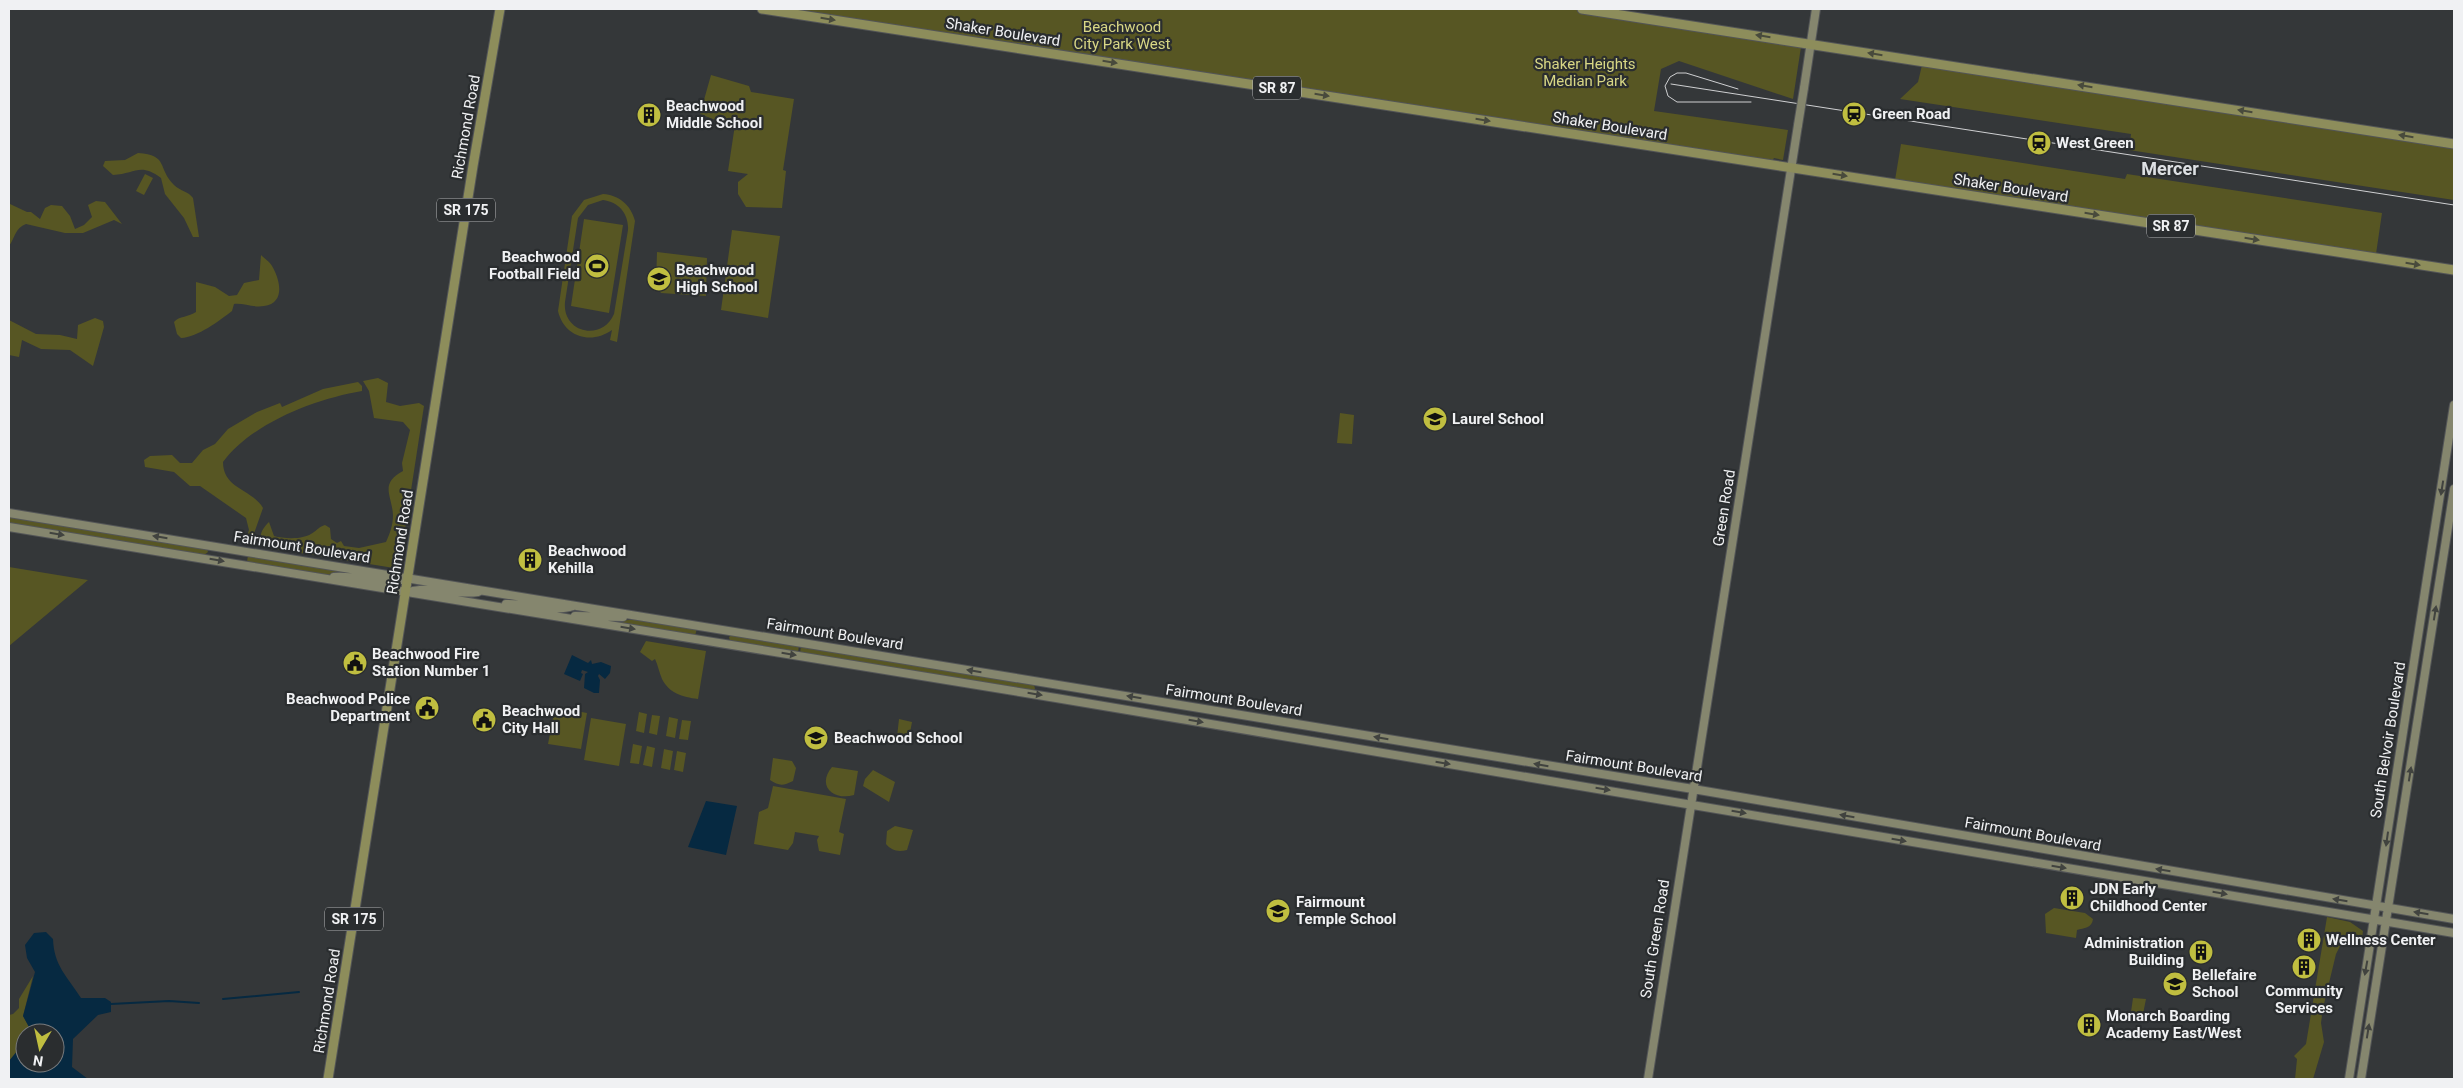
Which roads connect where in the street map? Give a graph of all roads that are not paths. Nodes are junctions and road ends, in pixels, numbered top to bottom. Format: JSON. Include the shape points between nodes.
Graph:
{"nodes":[{"id":1,"x":500,"y":9,"type":"edge"},
{"id":2,"x":762,"y":9,"type":"edge"},
{"id":3,"x":1582,"y":9,"type":"edge"},
{"id":4,"x":1816,"y":9,"type":"edge"},
{"id":5,"x":1811,"y":44,"type":"junction"},
{"id":6,"x":2454,"y":144,"type":"edge"},
{"id":7,"x":1792,"y":168,"type":"junction"},
{"id":8,"x":2454,"y":270,"type":"edge"},
{"id":9,"x":2454,"y":405,"type":"edge"},
{"id":10,"x":2454,"y":489,"type":"edge"},
{"id":11,"x":9,"y":513,"type":"edge"},
{"id":12,"x":9,"y":527,"type":"edge"},
{"id":13,"x":324,"y":578,"type":"junction"},
{"id":14,"x":408,"y":579,"type":"junction"},
{"id":15,"x":488,"y":591,"type":"junction"},
{"id":16,"x":406,"y":592,"type":"junction"},
{"id":17,"x":491,"y":606,"type":"junction"},
{"id":18,"x":575,"y":606,"type":"junction"},
{"id":19,"x":635,"y":615,"type":"junction"},
{"id":20,"x":563,"y":617,"type":"junction"},
{"id":21,"x":1693,"y":789,"type":"junction"},
{"id":22,"x":1691,"y":804,"type":"junction"},
{"id":23,"x":2128,"y":865,"type":"junction"},
{"id":24,"x":2126,"y":878,"type":"junction"},
{"id":25,"x":2377,"y":906,"type":"junction"},
{"id":26,"x":2388,"y":908,"type":"junction"},
{"id":27,"x":2454,"y":919,"type":"edge"},
{"id":28,"x":2375,"y":920,"type":"junction"},
{"id":29,"x":2386,"y":921,"type":"junction"},
{"id":30,"x":2454,"y":933,"type":"edge"},
{"id":31,"x":328,"y":1079,"type":"edge"},
{"id":32,"x":1648,"y":1079,"type":"edge"},
{"id":33,"x":2349,"y":1079,"type":"edge"},
{"id":34,"x":2361,"y":1079,"type":"edge"}],
"edges":[{"from":1,"to":14,"type":"main road","name":"Richmond Road","number":"SR 175"},
{"from":2,"to":7,"type":"main road","name":"Shaker Boulevard","number":"SR 87","one_way":true},
{"from":5,"to":3,"type":"main road","one_way":true},
{"from":4,"to":5,"type":"main road","name":"Green Road"},
{"from":6,"to":5,"type":"main road","one_way":true},
{"from":5,"to":7,"type":"main road","name":"Green Road","bridge":true},
{"from":7,"to":8,"type":"main road","name":"Shaker Boulevard","number":"SR 87","one_way":true},
{"from":7,"to":21,"type":"main road","name":"Green Road"},
{"from":9,"to":25,"type":"main road","name":"South Belvoir Boulevard","one_way":true},
{"from":26,"to":10,"type":"main road","name":"South Belvoir Boulevard","one_way":true},
{"from":14,"to":11,"type":"main road","name":"Fairmount Boulevard","one_way":true},
{"from":12,"to":13,"type":"main road","name":"Fairmount Boulevard","one_way":true},
{"from":13,"to":14,"type":"main road","via":[[350,576],[391,582]]},
{"from":13,"to":16,"type":"main road","name":"Fairmount Boulevard"},
{"from":14,"to":15,"type":"main road","name":"Fairmount Boulevard"},
{"from":14,"to":16,"type":"main road","name":"Richmond Road","number":"SR 175"},
{"from":15,"to":16,"type":"main road","via":[[466,594],[426,588]]},
{"from":15,"to":18,"type":"main road","name":"Fairmount Boulevard"},
{"from":16,"to":17,"type":"main road","name":"Fairmount Boulevard"},
{"from":16,"to":31,"type":"main road","name":"Richmond Road","number":"SR 175"},
{"from":17,"to":18,"type":"main road","via":[[522,603],[563,610]]},
{"from":17,"to":20,"type":"main road","name":"Fairmount Boulevard"},
{"from":18,"to":19,"type":"main road","name":"Fairmount Boulevard"},
{"from":19,"to":20,"type":"main road"},
{"from":21,"to":19,"type":"main road","name":"Fairmount Boulevard","one_way":true},
{"from":20,"to":22,"type":"main road","name":"Fairmount Boulevard","one_way":true},
{"from":21,"to":22,"type":"main road","name":"Green Road"},
{"from":23,"to":21,"type":"main road","name":"Fairmount Boulevard","one_way":true},
{"from":22,"to":24,"type":"main road","name":"Fairmount Boulevard","one_way":true},
{"from":22,"to":32,"type":"main road","name":"South Green Road"},
{"from":23,"to":24,"type":"main road"},
{"from":25,"to":23,"type":"main road","name":"Fairmount Boulevard","one_way":true},
{"from":24,"to":28,"type":"main road","name":"Fairmount Boulevard","one_way":true},
{"from":25,"to":26,"type":"main road","name":"Fairmount Boulevard"},
{"from":25,"to":28,"type":"main road","name":"South Belvoir Boulevard"},
{"from":27,"to":26,"type":"main road","name":"Fairmount Boulevard","one_way":true},
{"from":26,"to":29,"type":"main road","name":"South Belvoir Boulevard"},
{"from":28,"to":29,"type":"main road","name":"Fairmount Boulevard"},
{"from":28,"to":33,"type":"main road","name":"South Belvoir Boulevard","one_way":true},
{"from":29,"to":30,"type":"main road","name":"Fairmount Boulevard"},
{"from":34,"to":29,"type":"main road","name":"South Belvoir Boulevard","one_way":true}]}
